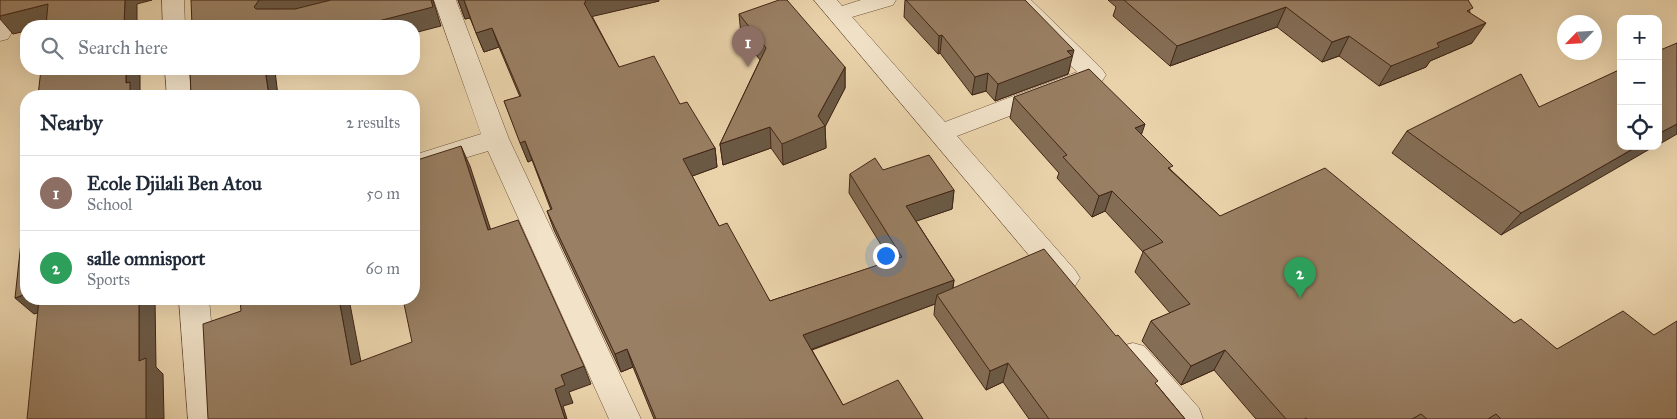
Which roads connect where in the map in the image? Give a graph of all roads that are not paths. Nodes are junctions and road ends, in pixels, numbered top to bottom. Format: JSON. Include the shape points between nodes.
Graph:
{"nodes":[{"id":1,"x":5,"y":0,"type":"edge"},
{"id":2,"x":173,"y":0,"type":"edge"},
{"id":3,"x":446,"y":0,"type":"edge"},
{"id":4,"x":885,"y":0,"type":"edge"},
{"id":5,"x":1018,"y":0,"type":"edge"},
{"id":6,"x":831,"y":7,"type":"edge"},
{"id":7,"x":174,"y":20,"type":"edge"},
{"id":8,"x":0,"y":34,"type":"edge"},
{"id":9,"x":177,"y":75,"type":"edge"},
{"id":10,"x":179,"y":90,"type":"edge"},
{"id":11,"x":940,"y":134,"type":"junction"},
{"id":12,"x":496,"y":139,"type":"junction"},
{"id":13,"x":420,"y":162,"type":"edge"},
{"id":14,"x":1083,"y":299,"type":"edge"},
{"id":15,"x":194,"y":305,"type":"edge"},
{"id":16,"x":1116,"y":336,"type":"edge"},
{"id":17,"x":204,"y":419,"type":"edge"},
{"id":18,"x":625,"y":419,"type":"edge"},
{"id":19,"x":1187,"y":419,"type":"edge"}],
"edges":[{"from":1,"to":8,"type":"street"},
{"from":2,"to":7,"type":"street"},
{"from":3,"to":12,"type":"street"},
{"from":4,"to":6,"type":"street"},
{"from":5,"to":11,"type":"street","via":[[1094,74]]},
{"from":6,"to":11,"type":"street"},
{"from":9,"to":10,"type":"street"},
{"from":11,"to":14,"type":"street"},
{"from":12,"to":13,"type":"street"},
{"from":12,"to":18,"type":"street"},
{"from":15,"to":17,"type":"street"},
{"from":16,"to":19,"type":"street"}]}
